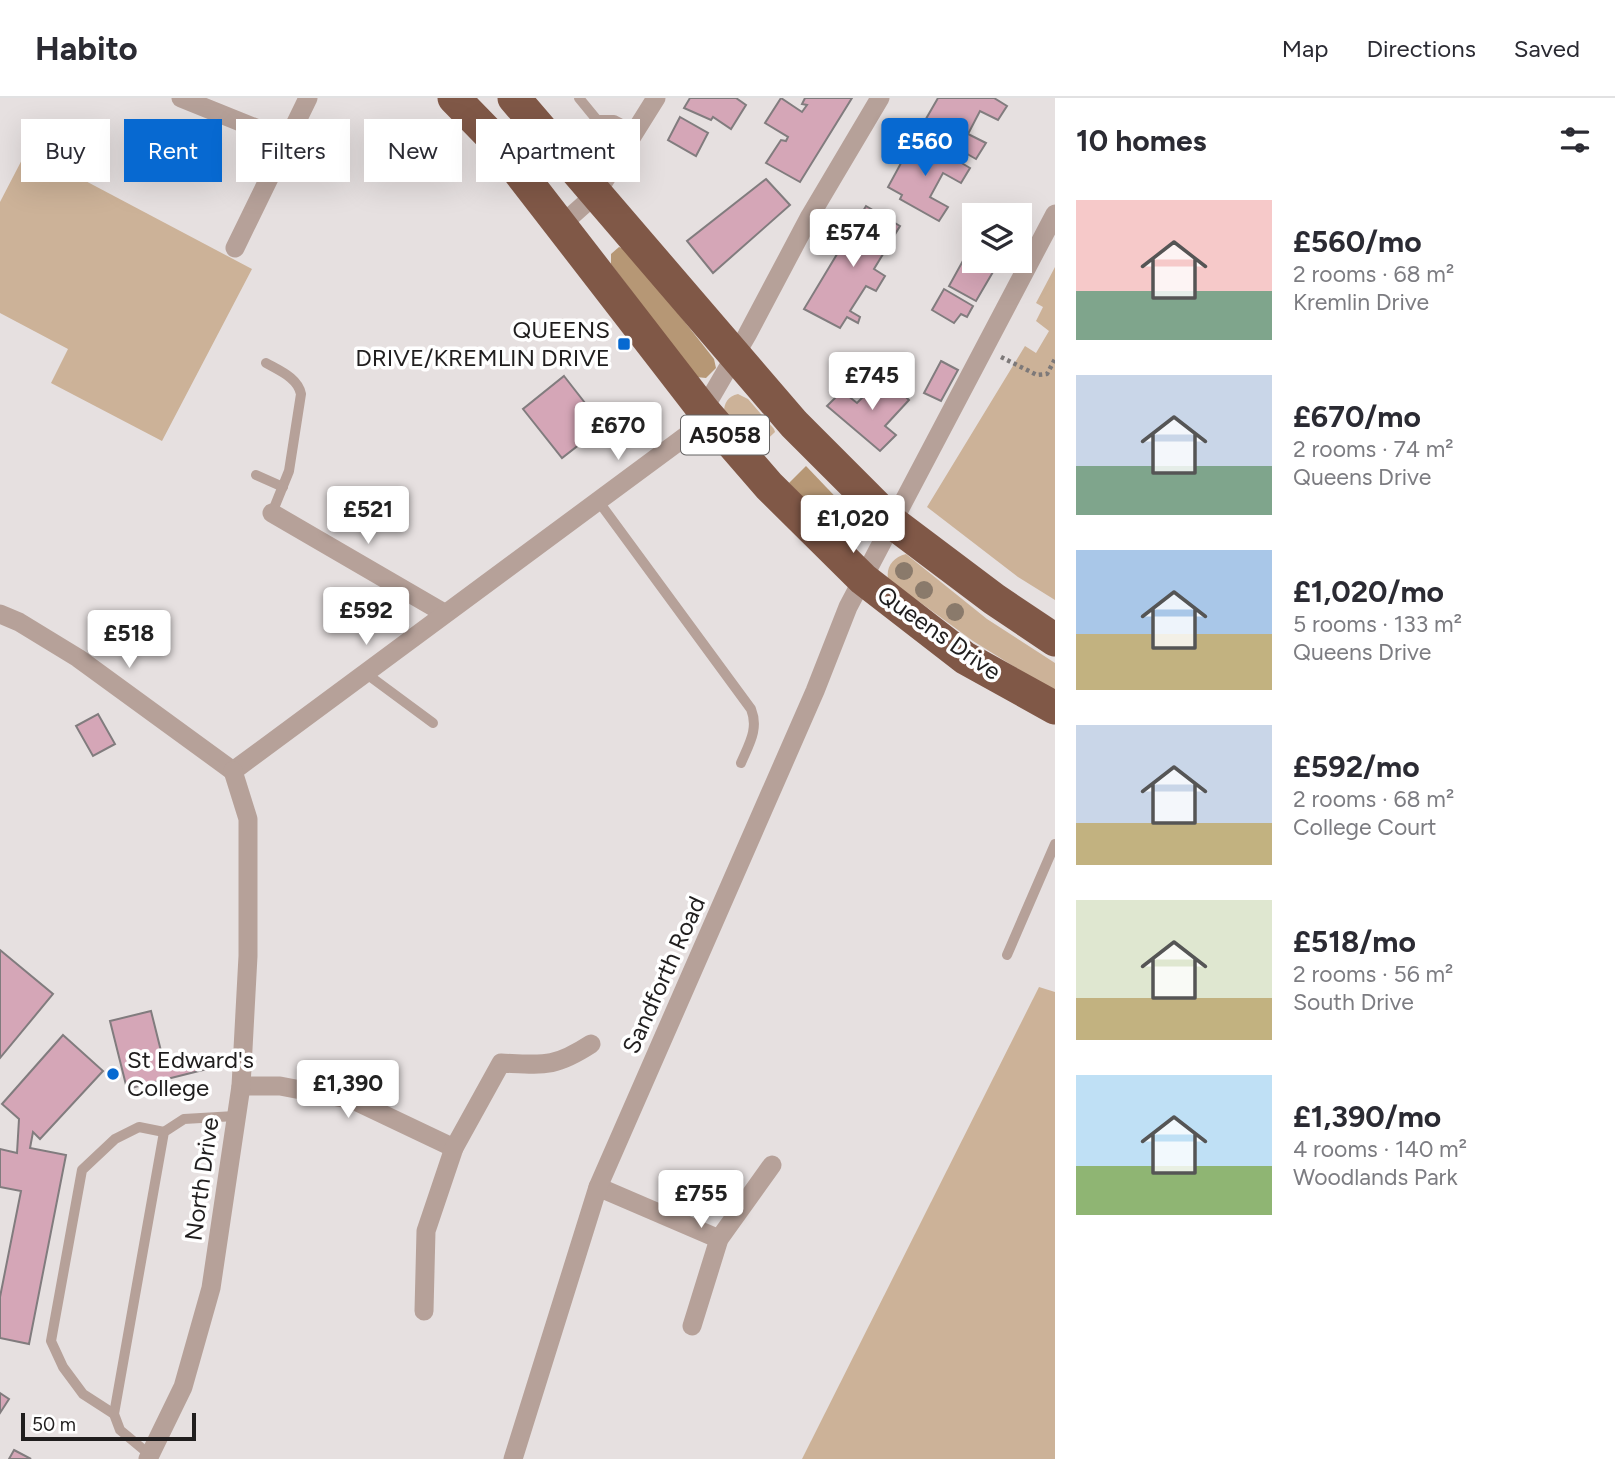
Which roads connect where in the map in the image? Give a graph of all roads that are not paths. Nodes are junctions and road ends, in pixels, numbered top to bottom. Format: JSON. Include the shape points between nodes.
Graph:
{"nodes":[{"id":1,"x":181,"y":98,"type":"edge"},
{"id":2,"x":308,"y":98,"type":"edge"},
{"id":3,"x":454,"y":98,"type":"edge"},
{"id":4,"x":514,"y":98,"type":"edge"},
{"id":5,"x":579,"y":98,"type":"edge"},
{"id":6,"x":656,"y":98,"type":"edge"},
{"id":7,"x":880,"y":98,"type":"edge"},
{"id":8,"x":298,"y":119,"type":"edge"},
{"id":9,"x":596,"y":119,"type":"edge"},
{"id":10,"x":236,"y":120,"type":"edge"},
{"id":11,"x":640,"y":123,"type":"edge"},
{"id":12,"x":268,"y":182,"type":"edge"},
{"id":13,"x":603,"y":182,"type":"edge"},
{"id":14,"x":596,"y":194,"type":"junction"},
{"id":15,"x":1055,"y":214,"type":"edge"},
{"id":16,"x":561,"y":226,"type":"junction"},
{"id":17,"x":235,"y":248,"type":"dead end"},
{"id":18,"x":736,"y":355,"type":"junction"},
{"id":19,"x":266,"y":363,"type":"dead end"},
{"id":20,"x":704,"y":411,"type":"junction"},
{"id":21,"x":256,"y":475,"type":"dead end"},
{"id":22,"x":283,"y":487,"type":"junction"},
{"id":23,"x":598,"y":502,"type":"junction"},
{"id":24,"x":272,"y":513,"type":"joint"},
{"id":25,"x":893,"y":523,"type":"junction"},
{"id":26,"x":863,"y":579,"type":"junction"},
{"id":27,"x":444,"y":613,"type":"junction"},
{"id":28,"x":0,"y":614,"type":"edge"},
{"id":29,"x":1055,"y":640,"type":"edge"},
{"id":30,"x":365,"y":673,"type":"junction"},
{"id":31,"x":1055,"y":708,"type":"edge"},
{"id":32,"x":433,"y":723,"type":"dead end"},
{"id":33,"x":741,"y":764,"type":"dead end"},
{"id":34,"x":233,"y":771,"type":"junction"},
{"id":35,"x":1055,"y":844,"type":"edge"},
{"id":36,"x":1007,"y":955,"type":"dead end"},
{"id":37,"x":591,"y":1044,"type":"dead end"},
{"id":38,"x":241,"y":1086,"type":"junction"},
{"id":39,"x":235,"y":1116,"type":"junction"},
{"id":40,"x":164,"y":1132,"type":"junction"},
{"id":41,"x":454,"y":1148,"type":"junction"},
{"id":42,"x":772,"y":1165,"type":"dead end"},
{"id":43,"x":598,"y":1187,"type":"junction"},
{"id":44,"x":719,"y":1239,"type":"junction"},
{"id":45,"x":424,"y":1311,"type":"dead end"},
{"id":46,"x":692,"y":1326,"type":"dead end"},
{"id":47,"x":114,"y":1414,"type":"junction"},
{"id":48,"x":149,"y":1457,"type":"edge"},
{"id":49,"x":513,"y":1459,"type":"edge"}],
"edges":[{"from":1,"to":10,"type":"street"},
{"from":2,"to":8,"type":"street"},
{"from":3,"to":16,"type":"highway","name":"Queens Drive","number":"A5058","via":[[493,138]]},
{"from":4,"to":14,"type":"highway","number":"A5058"},
{"from":5,"to":9,"type":"lane"},
{"from":6,"to":11,"type":"street"},
{"from":7,"to":18,"type":"street"},
{"from":12,"to":17,"type":"street"},
{"from":13,"to":14,"type":"street"},
{"from":14,"to":16,"type":"street"},
{"from":14,"to":18,"type":"highway","number":"A5058"},
{"from":15,"to":25,"type":"street","name":"Sandforth Road"},
{"from":16,"to":20,"type":"highway","name":"Queens Drive","number":"A5058"},
{"from":18,"to":20,"type":"street"},
{"from":18,"to":25,"type":"highway","number":"A5058","via":[[784,414]]},
{"from":19,"to":22,"type":"lane","via":[[300,386]]},
{"from":20,"to":23,"type":"street","via":[[691,433]]},
{"from":20,"to":26,"type":"highway","name":"Queens Drive","number":"A5058","via":[[769,485]]},
{"from":21,"to":22,"type":"lane"},
{"from":22,"to":24,"type":"lane"},
{"from":23,"to":27,"type":"street"},
{"from":23,"to":33,"type":"lane","via":[[751,709],[755,730]]},
{"from":24,"to":27,"type":"street"},
{"from":25,"to":26,"type":"street","name":"Sandforth Road"},
{"from":25,"to":29,"type":"highway","number":"A5058"},
{"from":26,"to":31,"type":"highway","name":"Queens Drive","number":"A5058","via":[[965,658]]},
{"from":26,"to":43,"type":"street","name":"Sandforth Road"},
{"from":27,"to":30,"type":"street"},
{"from":28,"to":34,"type":"street","via":[[78,658]]},
{"from":30,"to":32,"type":"lane"},
{"from":30,"to":34,"type":"street"},
{"from":34,"to":38,"type":"street","name":"North Drive","via":[[248,819],[248,956]]},
{"from":35,"to":36,"type":"lane"},
{"from":37,"to":41,"type":"street","via":[[547,1065],[501,1063]]},
{"from":38,"to":39,"type":"street","name":"North Drive"},
{"from":38,"to":41,"type":"street","via":[[280,1086],[354,1100]]},
{"from":39,"to":40,"type":"lane","via":[[184,1119]]},
{"from":39,"to":48,"type":"street","name":"North Drive","via":[[211,1288],[183,1387]]},
{"from":40,"to":47,"type":"lane"},
{"from":40,"to":47,"type":"lane","via":[[139,1127],[115,1139],[82,1170],[51,1341],[83,1394]]},
{"from":41,"to":45,"type":"street","via":[[426,1231]]},
{"from":42,"to":44,"type":"street"},
{"from":43,"to":44,"type":"street"},
{"from":43,"to":49,"type":"street","name":"Sandforth Road"},
{"from":44,"to":46,"type":"street"},
{"from":47,"to":48,"type":"lane","via":[[120,1430]]}]}
